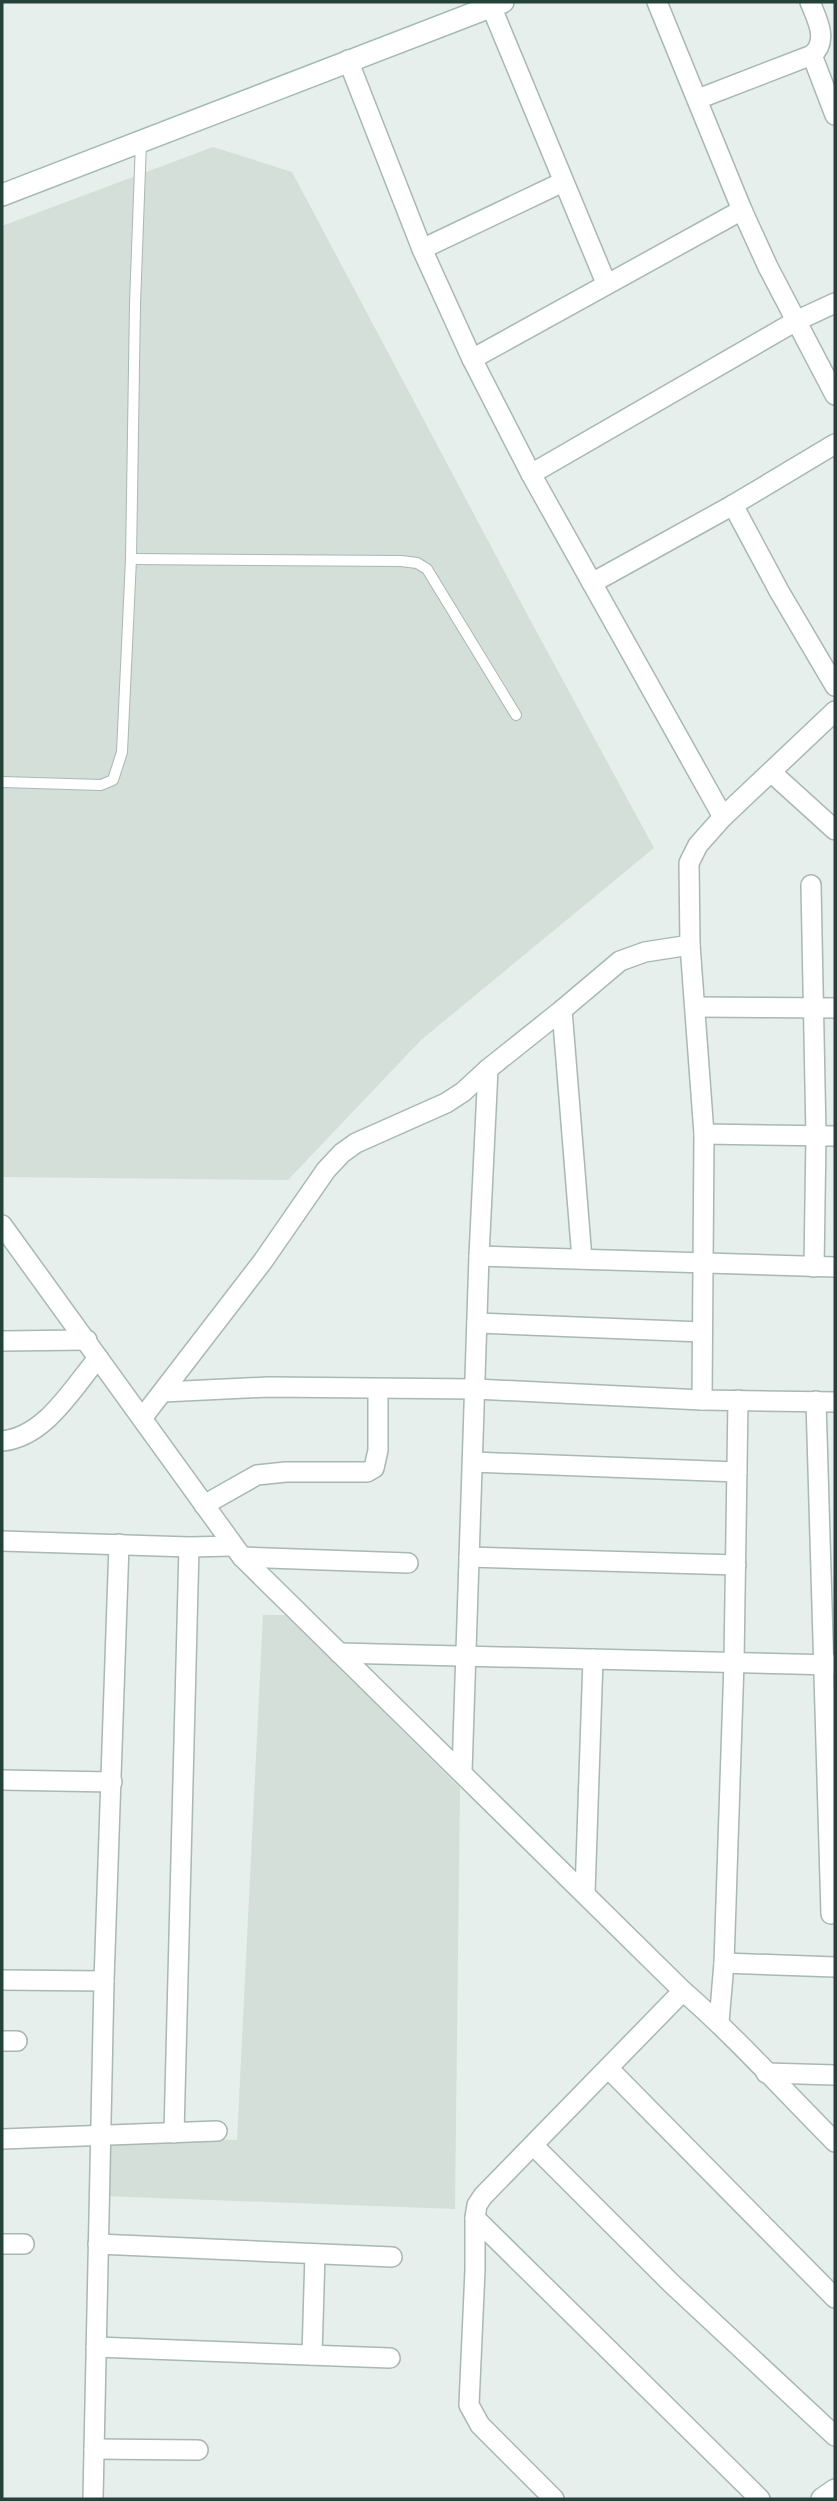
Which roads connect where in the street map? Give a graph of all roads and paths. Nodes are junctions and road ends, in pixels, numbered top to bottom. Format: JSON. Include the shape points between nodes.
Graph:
{"nodes":[{"id":1,"x":657,"y":2,"type":"edge"},
{"id":2,"x":810,"y":2,"type":"edge"},
{"id":3,"x":497,"y":4,"type":"edge"},
{"id":4,"x":812,"y":55,"type":"junction"},
{"id":5,"x":348,"y":60,"type":"junction"},
{"id":6,"x":698,"y":99,"type":"junction"},
{"id":7,"x":835,"y":115,"type":"edge"},
{"id":8,"x":141,"y":142,"type":"junction"},
{"id":9,"x":563,"y":182,"type":"junction"},
{"id":10,"x":2,"y":195,"type":"edge"},
{"id":11,"x":742,"y":210,"type":"junction"},
{"id":12,"x":422,"y":249,"type":"junction"},
{"id":13,"x":606,"y":283,"type":"junction"},
{"id":14,"x":835,"y":303,"type":"edge"},
{"id":15,"x":796,"y":321,"type":"junction"},
{"id":16,"x":472,"y":359,"type":"junction"},
{"id":17,"x":835,"y":395,"type":"edge"},
{"id":18,"x":835,"y":444,"type":"edge"},
{"id":19,"x":531,"y":474,"type":"junction"},
{"id":20,"x":733,"y":505,"type":"junction"},
{"id":21,"x":131,"y":559,"type":"junction"},
{"id":22,"x":592,"y":583,"type":"junction"},
{"id":23,"x":835,"y":686,"type":"edge"},
{"id":24,"x":835,"y":711,"type":"edge"},
{"id":25,"x":516,"y":715,"type":"dead end"},
{"id":26,"x":771,"y":772,"type":"junction"},
{"id":27,"x":2,"y":782,"type":"edge"},
{"id":28,"x":723,"y":817,"type":"junction"},
{"id":29,"x":835,"y":830,"type":"edge"},
{"id":30,"x":811,"y":885,"type":"dead end"},
{"id":31,"x":691,"y":945,"type":"junction"},
{"id":32,"x":695,"y":1007,"type":"junction"},
{"id":33,"x":813,"y":1007,"type":"junction"},
{"id":34,"x":835,"y":1008,"type":"edge"},
{"id":35,"x":562,"y":1010,"type":"junction"},
{"id":36,"x":488,"y":1069,"type":"junction"},
{"id":37,"x":704,"y":1133,"type":"junction"},
{"id":38,"x":825,"y":1136,"type":"edge"},
{"id":39,"x":3,"y":1228,"type":"edge"},
{"id":40,"x":479,"y":1256,"type":"junction"},
{"id":41,"x":582,"y":1259,"type":"junction"},
{"id":42,"x":703,"y":1262,"type":"junction"},
{"id":43,"x":814,"y":1267,"type":"junction"},
{"id":44,"x":835,"y":1267,"type":"edge"},
{"id":45,"x":477,"y":1324,"type":"junction"},
{"id":46,"x":702,"y":1332,"type":"junction"},
{"id":47,"x":87,"y":1340,"type":"junction"},
{"id":48,"x":2,"y":1341,"type":"edge"},
{"id":49,"x":98,"y":1358,"type":"junction"},
{"id":50,"x":475,"y":1389,"type":"junction"},
{"id":51,"x":378,"y":1390,"type":"junction"},
{"id":52,"x":163,"y":1392,"type":"junction"},
{"id":53,"x":702,"y":1400,"type":"junction"},
{"id":54,"x":738,"y":1400,"type":"junction"},
{"id":55,"x":825,"y":1402,"type":"edge"},
{"id":56,"x":143,"y":1417,"type":"junction"},
{"id":57,"x":2,"y":1441,"type":"edge"},
{"id":58,"x":473,"y":1462,"type":"junction"},
{"id":59,"x":737,"y":1472,"type":"junction"},
{"id":60,"x":204,"y":1505,"type":"junction"},
{"id":61,"x":827,"y":1532,"type":"edge"},
{"id":62,"x":2,"y":1541,"type":"edge"},
{"id":63,"x":119,"y":1544,"type":"junction"},
{"id":64,"x":189,"y":1547,"type":"junction"},
{"id":65,"x":238,"y":1551,"type":"junction"},
{"id":66,"x":469,"y":1557,"type":"junction"},
{"id":67,"x":408,"y":1563,"type":"dead end"},
{"id":68,"x":736,"y":1564,"type":"junction"},
{"id":69,"x":339,"y":1653,"type":"junction"},
{"id":70,"x":466,"y":1656,"type":"junction"},
{"id":71,"x":593,"y":1659,"type":"junction"},
{"id":72,"x":734,"y":1662,"type":"junction"},
{"id":73,"x":829,"y":1665,"type":"edge"},
{"id":74,"x":831,"y":1769,"type":"edge"},
{"id":75,"x":462,"y":1772,"type":"junction"},
{"id":76,"x":2,"y":1780,"type":"edge"},
{"id":77,"x":113,"y":1782,"type":"junction"},
{"id":78,"x":832,"y":1869,"type":"edge"},
{"id":79,"x":585,"y":1893,"type":"junction"},
{"id":80,"x":831,"y":1914,"type":"dead end"},
{"id":81,"x":724,"y":1963,"type":"junction"},
{"id":82,"x":835,"y":1967,"type":"edge"},
{"id":83,"x":2,"y":1980,"type":"edge"},
{"id":84,"x":104,"y":1981,"type":"junction"},
{"id":85,"x":683,"y":1991,"type":"junction"},
{"id":86,"x":719,"y":2022,"type":"junction"},
{"id":87,"x":608,"y":2068,"type":"junction"},
{"id":88,"x":766,"y":2073,"type":"junction"},
{"id":89,"x":835,"y":2075,"type":"edge"},
{"id":90,"x":217,"y":2131,"type":"dead end"},
{"id":91,"x":174,"y":2133,"type":"junction"},
{"id":92,"x":101,"y":2135,"type":"junction"},
{"id":93,"x":2,"y":2139,"type":"edge"},
{"id":94,"x":835,"y":2142,"type":"edge"},
{"id":95,"x":533,"y":2145,"type":"junction"},
{"id":96,"x":475,"y":2218,"type":"junction"},
{"id":97,"x":2,"y":2244,"type":"edge"},
{"id":98,"x":24,"y":2244,"type":"dead end"},
{"id":99,"x":98,"y":2245,"type":"junction"},
{"id":100,"x":315,"y":2254,"type":"junction"},
{"id":101,"x":391,"y":2257,"type":"dead end"},
{"id":102,"x":835,"y":2298,"type":"edge"},
{"id":103,"x":96,"y":2347,"type":"junction"},
{"id":104,"x":312,"y":2355,"type":"junction"},
{"id":105,"x":390,"y":2358,"type":"dead end"},
{"id":106,"x":835,"y":2436,"type":"edge"},
{"id":107,"x":94,"y":2449,"type":"junction"},
{"id":108,"x":198,"y":2450,"type":"dead end"},
{"id":109,"x":835,"y":2490,"type":"edge"},
{"id":110,"x":93,"y":2499,"type":"edge"},
{"id":111,"x":554,"y":2499,"type":"edge"},
{"id":112,"x":760,"y":2499,"type":"edge"},
{"id":113,"x":822,"y":2499,"type":"edge"}],
"edges":[{"from":1,"to":6,"type":"street"},
{"from":2,"to":4,"type":"street","via":[[822,38],[820,49]]},
{"from":3,"to":5,"type":"street"},
{"from":3,"to":9,"type":"street"},
{"from":4,"to":6,"type":"street"},
{"from":4,"to":7,"type":"street"},
{"from":5,"to":8,"type":"street"},
{"from":5,"to":12,"type":"street"},
{"from":6,"to":11,"type":"street"},
{"from":8,"to":10,"type":"street"},
{"from":8,"to":21,"type":"lane"},
{"from":9,"to":12,"type":"street"},
{"from":9,"to":13,"type":"street"},
{"from":11,"to":13,"type":"street"},
{"from":11,"to":15,"type":"street"},
{"from":12,"to":16,"type":"street"},
{"from":13,"to":16,"type":"street"},
{"from":14,"to":15,"type":"street"},
{"from":15,"to":17,"type":"street"},
{"from":15,"to":19,"type":"street"},
{"from":16,"to":19,"type":"street"},
{"from":18,"to":20,"type":"street"},
{"from":19,"to":22,"type":"street"},
{"from":20,"to":22,"type":"street"},
{"from":20,"to":23,"type":"street"},
{"from":21,"to":25,"type":"lane","via":[[417,563],[427,569]]},
{"from":21,"to":27,"type":"lane","via":[[122,752],[113,780],[101,785]]},
{"from":22,"to":28,"type":"street"},
{"from":24,"to":26,"type":"street"},
{"from":26,"to":28,"type":"street"},
{"from":26,"to":29,"type":"street"},
{"from":28,"to":31,"type":"street","via":[[689,863]]},
{"from":30,"to":33,"type":"street"},
{"from":31,"to":32,"type":"street"},
{"from":31,"to":35,"type":"street","via":[[620,961]]},
{"from":32,"to":33,"type":"street"},
{"from":32,"to":37,"type":"street"},
{"from":33,"to":34,"type":"street"},
{"from":33,"to":38,"type":"street"},
{"from":35,"to":36,"type":"street"},
{"from":35,"to":41,"type":"street"},
{"from":36,"to":40,"type":"street"},
{"from":36,"to":52,"type":"street","via":[[456,1097],[342,1153]]},
{"from":37,"to":38,"type":"street"},
{"from":37,"to":42,"type":"street"},
{"from":38,"to":43,"type":"street"},
{"from":39,"to":47,"type":"street"},
{"from":40,"to":41,"type":"street"},
{"from":40,"to":45,"type":"street"},
{"from":41,"to":42,"type":"street"},
{"from":42,"to":43,"type":"street"},
{"from":42,"to":46,"type":"street"},
{"from":43,"to":44,"type":"street"},
{"from":45,"to":46,"type":"street"},
{"from":45,"to":50,"type":"street"},
{"from":46,"to":53,"type":"street"},
{"from":47,"to":48,"type":"street"},
{"from":47,"to":49,"type":"street"},
{"from":49,"to":56,"type":"street"},
{"from":49,"to":57,"type":"street","via":[[38,1428]]},
{"from":50,"to":51,"type":"street"},
{"from":50,"to":53,"type":"street"},
{"from":50,"to":58,"type":"street"},
{"from":51,"to":52,"type":"street","via":[[268,1387]]},
{"from":51,"to":60,"type":"street","via":[[374,1468],[367,1472],[257,1475]]},
{"from":52,"to":56,"type":"street"},
{"from":53,"to":54,"type":"street"},
{"from":54,"to":55,"type":"street"},
{"from":54,"to":59,"type":"street"},
{"from":55,"to":61,"type":"street"},
{"from":56,"to":60,"type":"street"},
{"from":58,"to":59,"type":"street"},
{"from":58,"to":66,"type":"street"},
{"from":59,"to":68,"type":"street"},
{"from":60,"to":65,"type":"street"},
{"from":61,"to":73,"type":"street"},
{"from":62,"to":63,"type":"street"},
{"from":63,"to":64,"type":"street"},
{"from":63,"to":77,"type":"street"},
{"from":64,"to":65,"type":"street"},
{"from":64,"to":91,"type":"street"},
{"from":65,"to":67,"type":"street"},
{"from":65,"to":69,"type":"street"},
{"from":66,"to":68,"type":"street"},
{"from":66,"to":70,"type":"street"},
{"from":68,"to":72,"type":"street"},
{"from":69,"to":70,"type":"street"},
{"from":69,"to":75,"type":"street"},
{"from":70,"to":71,"type":"street"},
{"from":70,"to":75,"type":"street"},
{"from":71,"to":72,"type":"street"},
{"from":71,"to":79,"type":"street"},
{"from":72,"to":73,"type":"street"},
{"from":72,"to":81,"type":"street"},
{"from":73,"to":74,"type":"street"},
{"from":74,"to":78,"type":"street"},
{"from":75,"to":79,"type":"street"},
{"from":76,"to":77,"type":"street"},
{"from":77,"to":84,"type":"street"},
{"from":78,"to":80,"type":"street"},
{"from":79,"to":85,"type":"street"},
{"from":81,"to":82,"type":"street"},
{"from":81,"to":86,"type":"street"},
{"from":83,"to":84,"type":"street"},
{"from":84,"to":92,"type":"street"},
{"from":85,"to":86,"type":"street"},
{"from":85,"to":87,"type":"street"},
{"from":86,"to":88,"type":"street"},
{"from":87,"to":95,"type":"street"},
{"from":87,"to":102,"type":"street"},
{"from":88,"to":89,"type":"street"},
{"from":88,"to":94,"type":"street"},
{"from":90,"to":91,"type":"street"},
{"from":91,"to":92,"type":"street"},
{"from":92,"to":93,"type":"street"},
{"from":92,"to":99,"type":"street"},
{"from":95,"to":96,"type":"street","via":[[483,2196]]},
{"from":95,"to":106,"type":"street","via":[[671,2283]]},
{"from":96,"to":111,"type":"street","via":[[469,2405],[480,2425]]},
{"from":96,"to":112,"type":"street"},
{"from":97,"to":98,"type":"street"},
{"from":99,"to":100,"type":"street"},
{"from":99,"to":103,"type":"street"},
{"from":100,"to":101,"type":"street"},
{"from":100,"to":104,"type":"street"},
{"from":103,"to":104,"type":"street"},
{"from":103,"to":107,"type":"street"},
{"from":104,"to":105,"type":"street"},
{"from":107,"to":108,"type":"street"},
{"from":107,"to":110,"type":"street"},
{"from":109,"to":113,"type":"street"}]}
